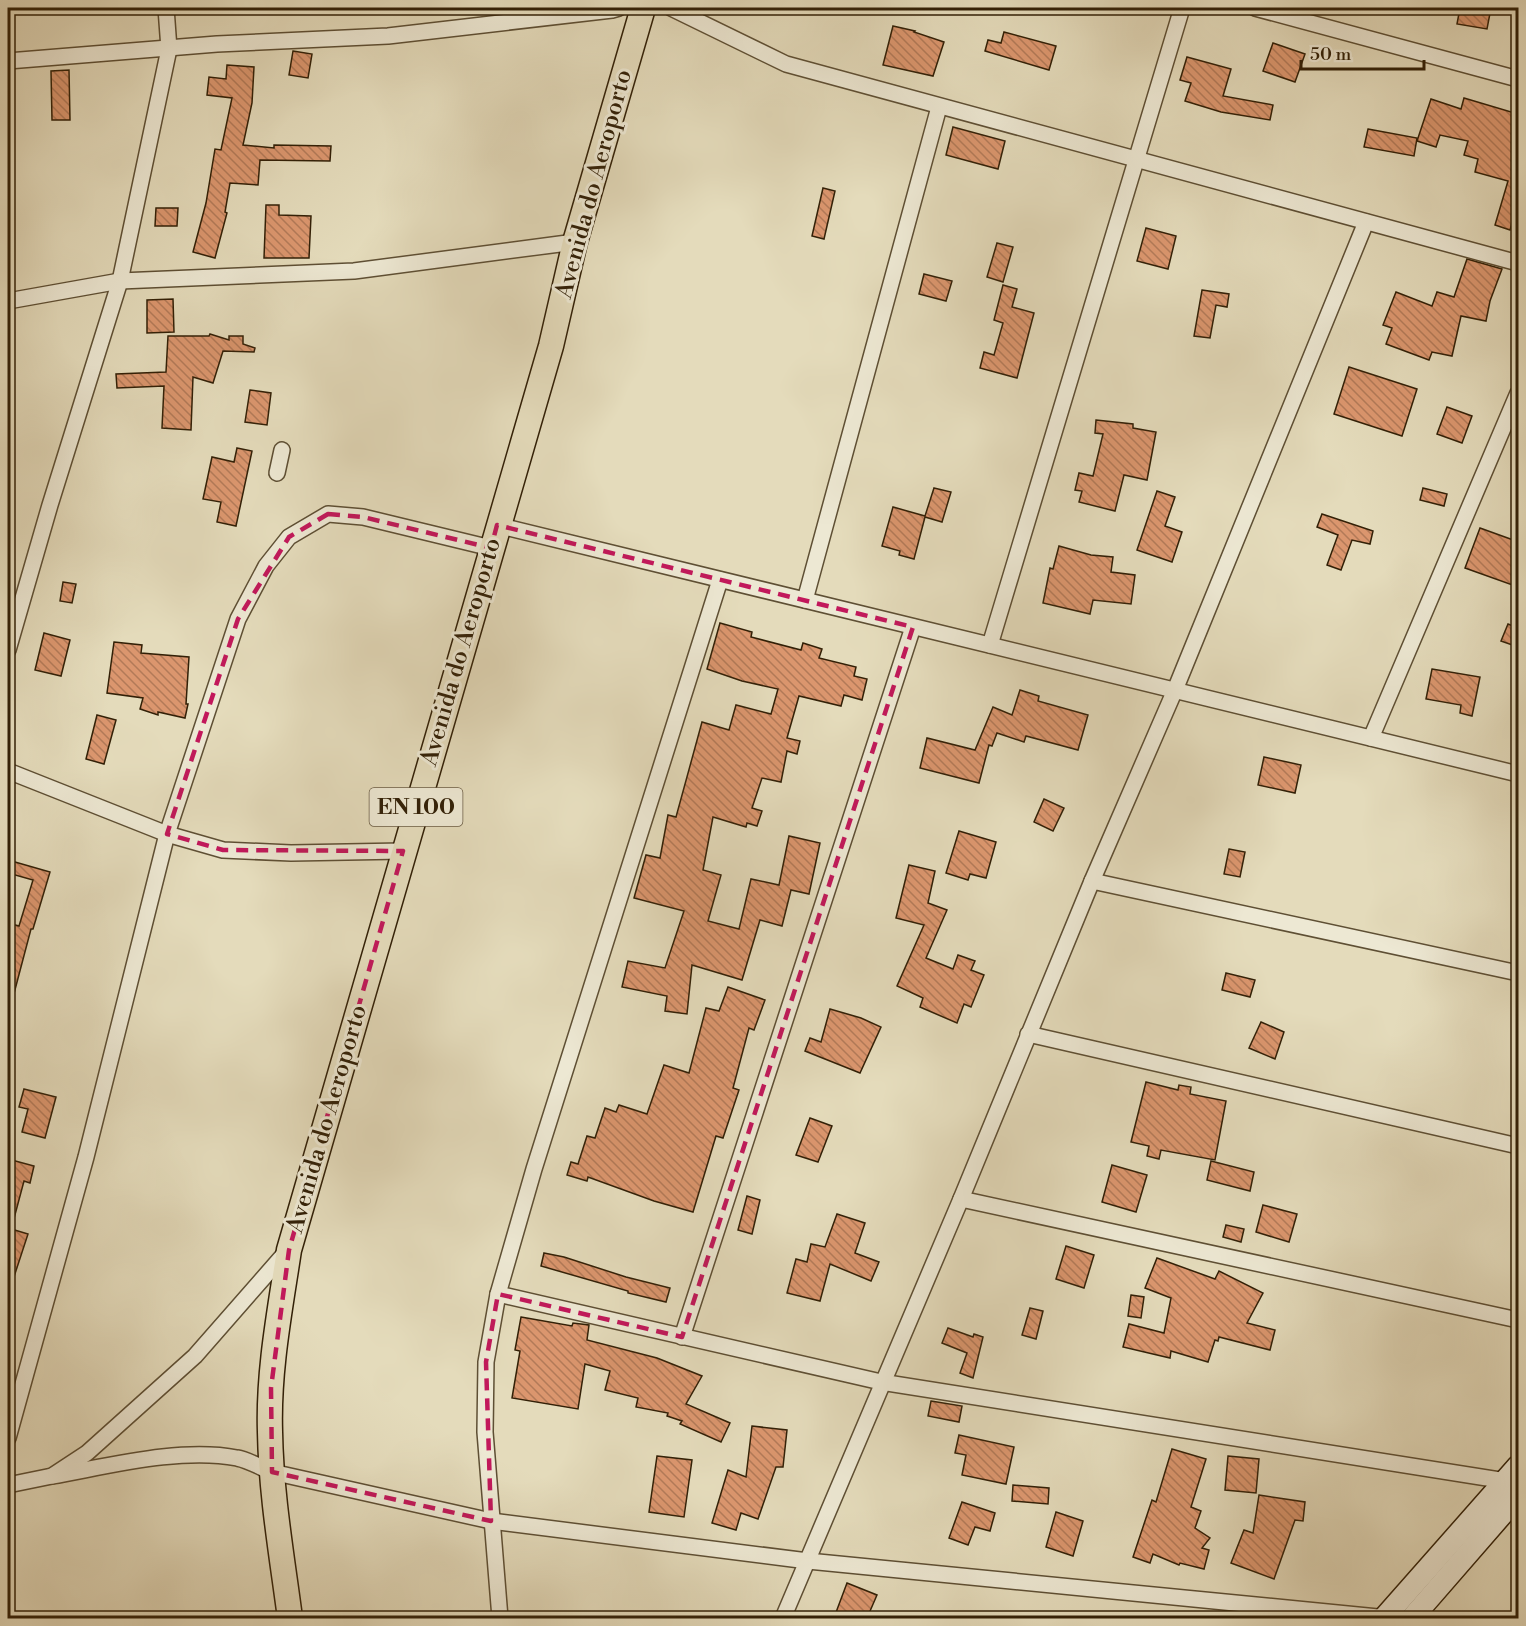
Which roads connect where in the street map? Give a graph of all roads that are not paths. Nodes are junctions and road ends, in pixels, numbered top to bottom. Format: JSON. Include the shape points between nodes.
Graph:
{"nodes":[{"id":1,"x":166,"y":8,"type":"edge"},
{"id":2,"x":619,"y":8,"type":"edge"},
{"id":3,"x":644,"y":8,"type":"edge"},
{"id":4,"x":671,"y":8,"type":"edge"},
{"id":5,"x":1182,"y":8,"type":"edge"},
{"id":6,"x":1256,"y":8,"type":"edge"},
{"id":7,"x":169,"y":49,"type":"junction"},
{"id":8,"x":8,"y":62,"type":"edge"},
{"id":9,"x":1518,"y":79,"type":"edge"},
{"id":10,"x":939,"y":107,"type":"junction"},
{"id":11,"x":1136,"y":160,"type":"junction"},
{"id":12,"x":1366,"y":222,"type":"junction"},
{"id":13,"x":575,"y":242,"type":"junction"},
{"id":14,"x":1518,"y":263,"type":"edge"},
{"id":15,"x":120,"y":281,"type":"junction"},
{"id":16,"x":8,"y":302,"type":"edge"},
{"id":17,"x":1518,"y":393,"type":"edge"},
{"id":18,"x":282,"y":450,"type":"dead end"},
{"id":19,"x":277,"y":473,"type":"dead end"},
{"id":20,"x":494,"y":537,"type":"junction"},
{"id":21,"x":720,"y":580,"type":"junction"},
{"id":22,"x":805,"y":600,"type":"junction"},
{"id":23,"x":913,"y":627,"type":"junction"},
{"id":24,"x":990,"y":645,"type":"junction"},
{"id":25,"x":8,"y":650,"type":"edge"},
{"id":26,"x":1175,"y":690,"type":"junction"},
{"id":27,"x":1371,"y":738,"type":"junction"},
{"id":28,"x":8,"y":771,"type":"edge"},
{"id":29,"x":1518,"y":774,"type":"edge"},
{"id":30,"x":167,"y":834,"type":"junction"},
{"id":31,"x":403,"y":851,"type":"junction"},
{"id":32,"x":1092,"y":881,"type":"junction"},
{"id":33,"x":1518,"y":973,"type":"edge"},
{"id":34,"x":1028,"y":1034,"type":"junction"},
{"id":35,"x":1518,"y":1146,"type":"edge"},
{"id":36,"x":961,"y":1199,"type":"junction"},
{"id":37,"x":289,"y":1250,"type":"junction"},
{"id":38,"x":498,"y":1294,"type":"junction"},
{"id":39,"x":1518,"y":1320,"type":"edge"},
{"id":40,"x":682,"y":1337,"type":"junction"},
{"id":41,"x":881,"y":1382,"type":"junction"},
{"id":42,"x":8,"y":1438,"type":"edge"},
{"id":43,"x":272,"y":1472,"type":"junction"},
{"id":44,"x":52,"y":1476,"type":"junction"},
{"id":45,"x":1514,"y":1481,"type":"edge"},
{"id":46,"x":8,"y":1485,"type":"edge"},
{"id":47,"x":492,"y":1521,"type":"junction"},
{"id":48,"x":808,"y":1561,"type":"junction"},
{"id":49,"x":290,"y":1618,"type":"edge"},
{"id":50,"x":500,"y":1618,"type":"edge"},
{"id":51,"x":783,"y":1618,"type":"edge"},
{"id":52,"x":1386,"y":1618,"type":"edge"},
{"id":53,"x":1412,"y":1618,"type":"edge"}],
"edges":[{"from":1,"to":7,"type":"street"},
{"from":2,"to":7,"type":"street","via":[[388,36]]},
{"from":3,"to":13,"type":"main road","name":"Avenida do Aeroporto","number":"EN 100"},
{"from":4,"to":10,"type":"street","via":[[786,64]]},
{"from":5,"to":11,"type":"street"},
{"from":6,"to":9,"type":"street"},
{"from":7,"to":8,"type":"street"},
{"from":7,"to":15,"type":"street"},
{"from":10,"to":11,"type":"street"},
{"from":10,"to":22,"type":"street"},
{"from":11,"to":12,"type":"street"},
{"from":11,"to":24,"type":"street"},
{"from":12,"to":14,"type":"street"},
{"from":12,"to":26,"type":"street"},
{"from":13,"to":15,"type":"street","via":[[354,271]]},
{"from":13,"to":20,"type":"main road","name":"Avenida do Aeroporto","number":"EN 100","via":[[551,346]]},
{"from":15,"to":16,"type":"street"},
{"from":15,"to":25,"type":"street"},
{"from":17,"to":27,"type":"street"},
{"from":18,"to":19,"type":"street"},
{"from":20,"to":21,"type":"street"},
{"from":20,"to":30,"type":"street","via":[[328,514],[289,537],[266,566],[238,619]]},
{"from":20,"to":31,"type":"main road","name":"Avenida do Aeroporto","number":"EN 100"},
{"from":21,"to":22,"type":"street"},
{"from":21,"to":38,"type":"street"},
{"from":22,"to":23,"type":"street"},
{"from":23,"to":24,"type":"street"},
{"from":23,"to":40,"type":"street"},
{"from":24,"to":26,"type":"street"},
{"from":26,"to":27,"type":"street"},
{"from":26,"to":32,"type":"street"},
{"from":27,"to":29,"type":"street"},
{"from":28,"to":30,"type":"street"},
{"from":30,"to":31,"type":"street","via":[[223,850]]},
{"from":30,"to":42,"type":"street","via":[[86,1157]]},
{"from":31,"to":37,"type":"main road","name":"Avenida do Aeroporto","number":"EN 100"},
{"from":32,"to":33,"type":"street"},
{"from":32,"to":34,"type":"street"},
{"from":34,"to":35,"type":"street"},
{"from":34,"to":36,"type":"street"},
{"from":36,"to":39,"type":"street"},
{"from":36,"to":41,"type":"street"},
{"from":37,"to":43,"type":"main road","name":"Avenida do Aeroporto","number":"EN 100","via":[[271,1388]]},
{"from":37,"to":44,"type":"street","via":[[195,1356],[87,1453]]},
{"from":38,"to":40,"type":"street"},
{"from":38,"to":47,"type":"street","via":[[486,1362],[485,1432]]},
{"from":40,"to":41,"type":"street"},
{"from":41,"to":45,"type":"street"},
{"from":41,"to":48,"type":"street"},
{"from":43,"to":44,"type":"street","via":[[240,1459],[209,1455],[144,1460]]},
{"from":43,"to":47,"type":"street"},
{"from":43,"to":49,"type":"main road","name":"Avenida do Aeroporto","number":"EN 100"},
{"from":44,"to":46,"type":"street"},
{"from":45,"to":52,"type":"street"},
{"from":45,"to":53,"type":"street"},
{"from":47,"to":48,"type":"street"},
{"from":47,"to":50,"type":"street"},
{"from":48,"to":51,"type":"street"},
{"from":48,"to":52,"type":"street"}]}
